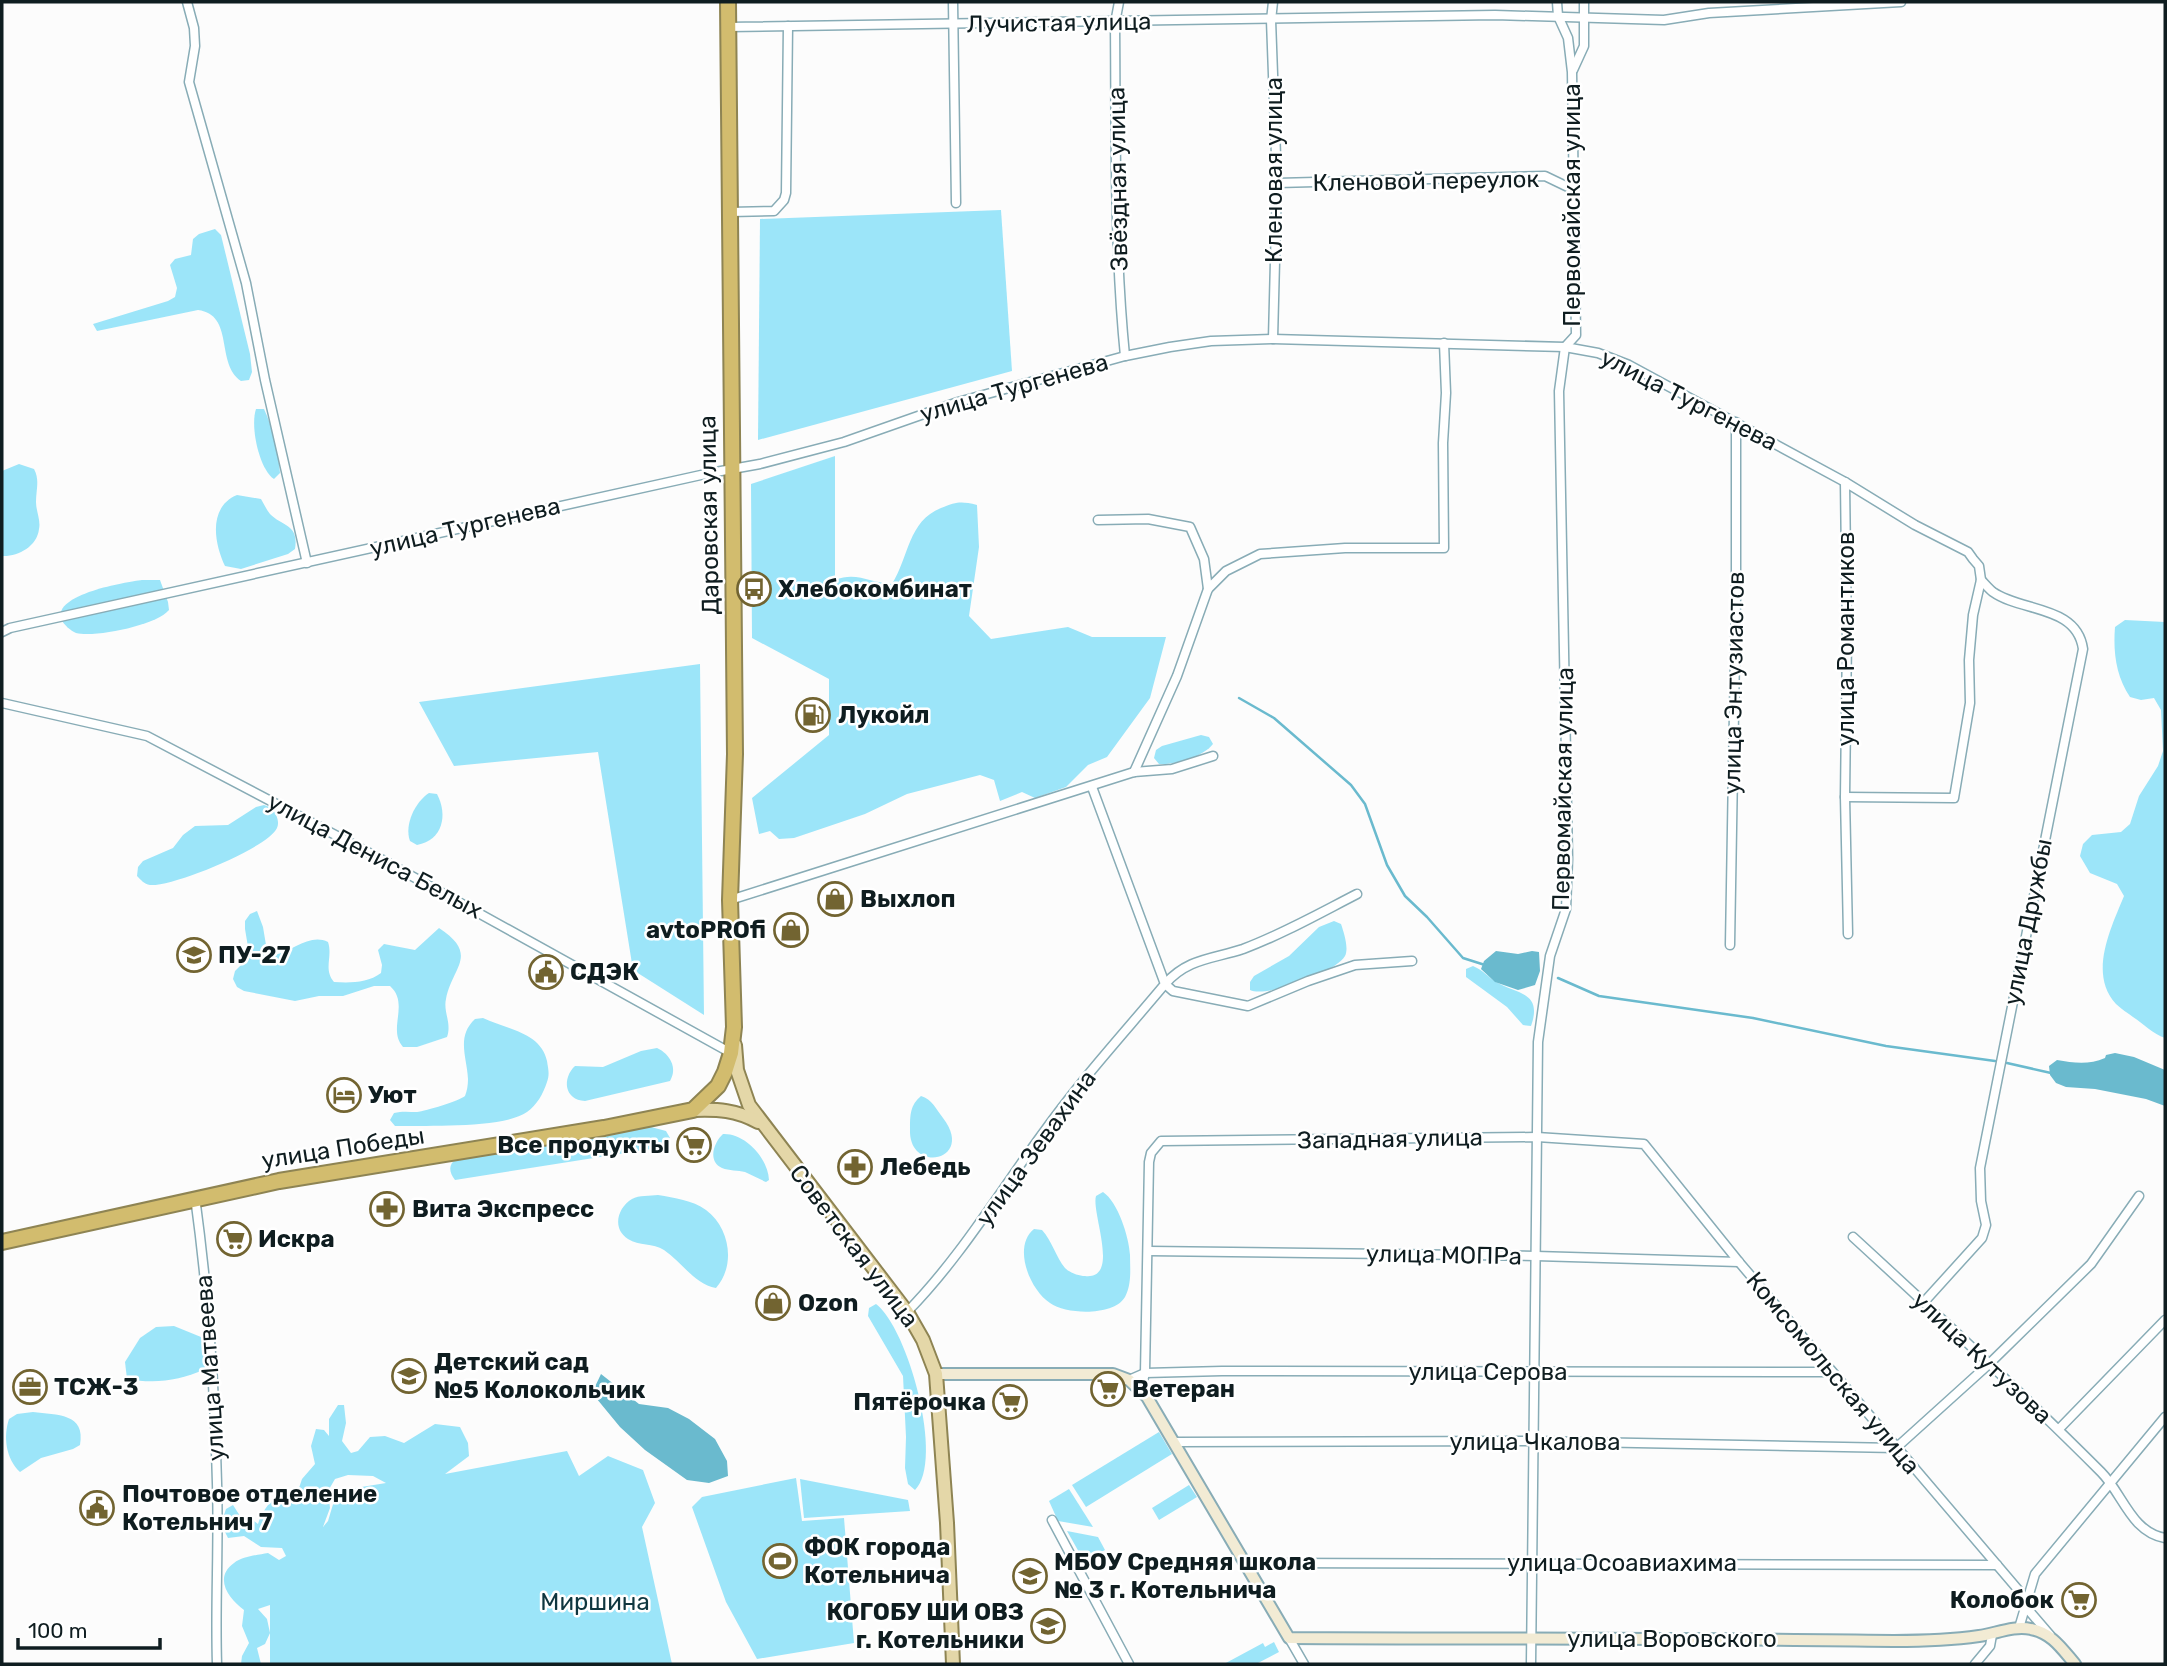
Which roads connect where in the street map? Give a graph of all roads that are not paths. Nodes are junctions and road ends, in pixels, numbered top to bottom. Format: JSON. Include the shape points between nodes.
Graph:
{"nodes":[{"id":1,"x":187,"y":2,"type":"edge"},
{"id":2,"x":728,"y":2,"type":"edge"},
{"id":3,"x":953,"y":2,"type":"edge"},
{"id":4,"x":1119,"y":2,"type":"edge"},
{"id":5,"x":1273,"y":2,"type":"edge"},
{"id":6,"x":1558,"y":2,"type":"edge"},
{"id":7,"x":1584,"y":2,"type":"edge"},
{"id":8,"x":1901,"y":2,"type":"edge"},
{"id":9,"x":1558,"y":16,"type":"junction"},
{"id":10,"x":1585,"y":17,"type":"junction"},
{"id":11,"x":1271,"y":20,"type":"junction"},
{"id":12,"x":1115,"y":23,"type":"junction"},
{"id":13,"x":953,"y":24,"type":"junction"},
{"id":14,"x":788,"y":26,"type":"junction"},
{"id":15,"x":728,"y":27,"type":"junction"},
{"id":16,"x":1572,"y":72,"type":"junction"},
{"id":17,"x":1277,"y":183,"type":"junction"},
{"id":18,"x":1572,"y":189,"type":"junction"},
{"id":19,"x":956,"y":203,"type":"dead end"},
{"id":20,"x":730,"y":212,"type":"junction"},
{"id":21,"x":1273,"y":339,"type":"junction"},
{"id":22,"x":1444,"y":343,"type":"junction"},
{"id":23,"x":1565,"y":347,"type":"junction"},
{"id":24,"x":1125,"y":356,"type":"junction"},
{"id":25,"x":1736,"y":422,"type":"junction"},
{"id":26,"x":731,"y":468,"type":"junction"},
{"id":27,"x":1845,"y":482,"type":"junction"},
{"id":28,"x":1098,"y":520,"type":"dead end"},
{"id":29,"x":307,"y":563,"type":"junction"},
{"id":30,"x":1981,"y":580,"type":"junction"},
{"id":31,"x":1208,"y":589,"type":"junction"},
{"id":32,"x":2,"y":632,"type":"edge"},
{"id":33,"x":2,"y":703,"type":"edge"},
{"id":34,"x":1213,"y":757,"type":"dead end"},
{"id":35,"x":1134,"y":772,"type":"junction"},
{"id":36,"x":1092,"y":787,"type":"junction"},
{"id":37,"x":1845,"y":797,"type":"junction"},
{"id":38,"x":1357,"y":894,"type":"dead end"},
{"id":39,"x":730,"y":900,"type":"junction"},
{"id":40,"x":1849,"y":934,"type":"dead end"},
{"id":41,"x":1730,"y":945,"type":"dead end"},
{"id":42,"x":1412,"y":961,"type":"dead end"},
{"id":43,"x":1165,"y":984,"type":"junction"},
{"id":44,"x":734,"y":1027,"type":"junction"},
{"id":45,"x":731,"y":1053,"type":"junction"},
{"id":46,"x":742,"y":1090,"type":"joint"},
{"id":47,"x":693,"y":1110,"type":"junction"},
{"id":48,"x":728,"y":1110,"type":"joint"},
{"id":49,"x":764,"y":1126,"type":"junction"},
{"id":50,"x":1537,"y":1137,"type":"junction"},
{"id":51,"x":1644,"y":1144,"type":"joint"},
{"id":52,"x":2138,"y":1196,"type":"dead end"},
{"id":53,"x":195,"y":1197,"type":"junction"},
{"id":54,"x":1853,"y":1237,"type":"dead end"},
{"id":55,"x":2,"y":1242,"type":"edge"},
{"id":56,"x":1149,"y":1251,"type":"junction"},
{"id":57,"x":1536,"y":1256,"type":"junction"},
{"id":58,"x":1739,"y":1262,"type":"junction"},
{"id":59,"x":1924,"y":1302,"type":"junction"},
{"id":60,"x":907,"y":1312,"type":"junction"},
{"id":61,"x":2165,"y":1320,"type":"edge"},
{"id":62,"x":1989,"y":1364,"type":"junction"},
{"id":63,"x":1832,"y":1372,"type":"junction"},
{"id":64,"x":1145,"y":1373,"type":"junction"},
{"id":65,"x":1533,"y":1373,"type":"junction"},
{"id":66,"x":936,"y":1374,"type":"junction"},
{"id":67,"x":1129,"y":1380,"type":"junction"},
{"id":68,"x":1141,"y":1389,"type":"junction"},
{"id":69,"x":2165,"y":1417,"type":"edge"},
{"id":70,"x":2059,"y":1429,"type":"junction"},
{"id":71,"x":1533,"y":1441,"type":"junction"},
{"id":72,"x":1174,"y":1442,"type":"junction"},
{"id":73,"x":1896,"y":1448,"type":"junction"},
{"id":74,"x":2110,"y":1481,"type":"junction"},
{"id":75,"x":1052,"y":1520,"type":"dead end"},
{"id":76,"x":2165,"y":1538,"type":"edge"},
{"id":77,"x":1247,"y":1563,"type":"junction"},
{"id":78,"x":1532,"y":1563,"type":"junction"},
{"id":79,"x":1997,"y":1564,"type":"junction"},
{"id":80,"x":2025,"y":1602,"type":"junction"},
{"id":81,"x":2019,"y":1628,"type":"junction"},
{"id":82,"x":1992,"y":1634,"type":"junction"},
{"id":83,"x":2052,"y":1637,"type":"junction"},
{"id":84,"x":1289,"y":1638,"type":"junction"},
{"id":85,"x":1531,"y":1640,"type":"junction"},
{"id":86,"x":217,"y":1664,"type":"edge"},
{"id":87,"x":954,"y":1664,"type":"edge"},
{"id":88,"x":1129,"y":1664,"type":"edge"},
{"id":89,"x":1304,"y":1664,"type":"edge"},
{"id":90,"x":1531,"y":1664,"type":"edge"},
{"id":91,"x":1975,"y":1664,"type":"edge"},
{"id":92,"x":2075,"y":1664,"type":"edge"}],
"edges":[{"from":1,"to":29,"type":"street","via":[[195,46],[189,82],[246,283]]},
{"from":2,"to":15,"type":"highway","name":"Даровская улица"},
{"from":3,"to":13,"type":"street"},
{"from":4,"to":12,"type":"street","name":"Звёздная улица"},
{"from":5,"to":11,"type":"street","name":"Кленовая улица"},
{"from":6,"to":9,"type":"street","name":"Первомайская улица"},
{"from":7,"to":10,"type":"street"},
{"from":8,"to":10,"type":"street","name":"Лучистая улица","via":[[1709,13],[1664,20]]},
{"from":9,"to":10,"type":"street","name":"Лучистая улица"},
{"from":9,"to":11,"type":"street","name":"Лучистая улица"},
{"from":9,"to":16,"type":"street","name":"Первомайская улица","via":[[1568,38]]},
{"from":10,"to":16,"type":"street","via":[[1584,46]]},
{"from":11,"to":12,"type":"street","name":"Лучистая улица"},
{"from":11,"to":17,"type":"street","name":"Кленовая улица"},
{"from":12,"to":13,"type":"street","name":"Лучистая улица"},
{"from":12,"to":24,"type":"street","name":"Звёздная улица"},
{"from":13,"to":14,"type":"street","name":"Лучистая улица"},
{"from":13,"to":19,"type":"street"},
{"from":14,"to":15,"type":"street","name":"Лучистая улица"},
{"from":14,"to":20,"type":"street","via":[[784,200],[774,211]]},
{"from":15,"to":20,"type":"highway","name":"Даровская улица"},
{"from":16,"to":18,"type":"street","name":"Первомайская улица"},
{"from":17,"to":18,"type":"street","name":"Кленовой переулок","via":[[1545,176]]},
{"from":17,"to":21,"type":"street","name":"Кленовая улица"},
{"from":18,"to":23,"type":"street","name":"Первомайская улица","via":[[1576,335]]},
{"from":20,"to":26,"type":"highway","name":"Даровская улица"},
{"from":21,"to":22,"type":"street","name":"улица Тургенева"},
{"from":21,"to":24,"type":"street","name":"улица Тургенева","via":[[1211,341]]},
{"from":22,"to":23,"type":"street","name":"улица Тургенева"},
{"from":22,"to":31,"type":"street","via":[[1444,548],[1260,554],[1226,571]]},
{"from":23,"to":25,"type":"street","name":"улица Тургенева","via":[[1629,365]]},
{"from":23,"to":50,"type":"street","name":"Первомайская улица","via":[[1559,391],[1568,859],[1566,909],[1550,956],[1538,1042]]},
{"from":24,"to":26,"type":"street","name":"улица Тургенева","via":[[958,402],[844,442]]},
{"from":25,"to":27,"type":"street","name":"улица Тургенева"},
{"from":25,"to":41,"type":"street","name":"улица Энтузиастов"},
{"from":26,"to":29,"type":"street","name":"улица Тургенева"},
{"from":26,"to":39,"type":"highway","name":"Даровская улица","via":[[735,754]]},
{"from":27,"to":30,"type":"street","name":"улица Тургенева","via":[[1968,552],[1979,566]]},
{"from":27,"to":37,"type":"street","name":"улица Романтиков"},
{"from":28,"to":31,"type":"street","via":[[1148,519],[1190,527],[1204,559]]},
{"from":29,"to":32,"type":"street","name":"улица Тургенева"},
{"from":30,"to":37,"type":"street","via":[[1972,626],[1970,703],[1954,798]]},
{"from":30,"to":59,"type":"street","name":"улица Дружбы","via":[[1993,593],[2056,615],[2073,627],[2083,649],[1980,1168],[1986,1229]]},
{"from":31,"to":35,"type":"street","via":[[1177,676]]},
{"from":33,"to":45,"type":"street","name":"улица Дениса Белых","via":[[148,736]]},
{"from":34,"to":35,"type":"street","via":[[1171,769]]},
{"from":35,"to":36,"type":"street"},
{"from":36,"to":39,"type":"street"},
{"from":36,"to":43,"type":"street"},
{"from":37,"to":40,"type":"street","name":"улица Романтиков"},
{"from":38,"to":43,"type":"street","name":"улица Зевахина","via":[[1244,948],[1194,961]]},
{"from":39,"to":44,"type":"highway","name":"Даровская улица"},
{"from":42,"to":43,"type":"street","via":[[1355,965],[1248,1006],[1173,991]]},
{"from":43,"to":60,"type":"street","name":"улица Зевахина","via":[[1044,1130],[980,1225]]},
{"from":44,"to":45,"type":"highway","name":"Даровская улица"},
{"from":44,"to":46,"type":"main road","name":"Даровская улица"},
{"from":45,"to":47,"type":"highway","name":"Даровская улица","via":[[718,1086]]},
{"from":46,"to":49,"type":"main road","name":"Советская улица"},
{"from":47,"to":48,"type":"main road","name":"улица Победы"},
{"from":47,"to":53,"type":"highway","name":"улица Победы"},
{"from":48,"to":49,"type":"main road","name":"Советская улица"},
{"from":49,"to":60,"type":"main road","name":"Советская улица"},
{"from":50,"to":51,"type":"street","name":"Западная улица"},
{"from":50,"to":56,"type":"street","name":"Западная улица","via":[[1161,1141],[1149,1162]]},
{"from":50,"to":57,"type":"street","name":"Первомайская улица"},
{"from":51,"to":58,"type":"street","name":"Комсомольская улица"},
{"from":52,"to":62,"type":"street","via":[[2091,1264]]},
{"from":53,"to":55,"type":"highway","name":"улица Победы"},
{"from":53,"to":86,"type":"street","name":"улица Матвеева","via":[[215,1384]]},
{"from":54,"to":59,"type":"street","name":"улица Кутузова"},
{"from":56,"to":57,"type":"street","name":"улица МОПРа"},
{"from":56,"to":64,"type":"street"},
{"from":57,"to":58,"type":"street","name":"улица МОПРа"},
{"from":57,"to":65,"type":"street","name":"Первомайская улица"},
{"from":58,"to":63,"type":"street","name":"Комсомольская улица"},
{"from":59,"to":62,"type":"street","name":"улица Кутузова"},
{"from":60,"to":66,"type":"main road","name":"Советская улица"},
{"from":61,"to":70,"type":"street"},
{"from":62,"to":70,"type":"street","name":"улица Кутузова"},
{"from":62,"to":73,"type":"street"},
{"from":63,"to":65,"type":"street","name":"улица Серова"},
{"from":63,"to":73,"type":"street","name":"Комсомольская улица"},
{"from":64,"to":65,"type":"street","name":"улица Серова"},
{"from":64,"to":67,"type":"street"},
{"from":64,"to":68,"type":"street"},
{"from":65,"to":71,"type":"street","name":"Первомайская улица"},
{"from":66,"to":67,"type":"street","via":[[1113,1374]]},
{"from":66,"to":87,"type":"main road","name":"Советская улица"},
{"from":67,"to":68,"type":"street"},
{"from":68,"to":72,"type":"street"},
{"from":69,"to":74,"type":"street"},
{"from":70,"to":74,"type":"street","name":"улица Кутузова"},
{"from":71,"to":72,"type":"street","name":"улица Чкалова"},
{"from":71,"to":73,"type":"street","name":"улица Чкалова"},
{"from":71,"to":78,"type":"street","name":"Первомайская улица"},
{"from":72,"to":77,"type":"street"},
{"from":73,"to":79,"type":"street","name":"Комсомольская улица"},
{"from":74,"to":76,"type":"street","name":"улица Кутузова","via":[[2136,1523],[2153,1536]]},
{"from":74,"to":80,"type":"street","via":[[2035,1574]]},
{"from":75,"to":88,"type":"street"},
{"from":77,"to":78,"type":"street","name":"улица Осоавиахима"},
{"from":77,"to":84,"type":"street"},
{"from":78,"to":79,"type":"street","name":"улица Осоавиахима"},
{"from":78,"to":85,"type":"street","name":"Первомайская улица"},
{"from":79,"to":80,"type":"street","name":"Комсомольская улица"},
{"from":80,"to":81,"type":"street"},
{"from":80,"to":83,"type":"street","name":"Комсомольская улица"},
{"from":81,"to":82,"type":"street","name":"улица Воровского"},
{"from":81,"to":83,"type":"street","name":"улица Воровского"},
{"from":82,"to":85,"type":"street","name":"улица Воровского","via":[[1927,1642]]},
{"from":82,"to":91,"type":"street","via":[[1990,1646]]},
{"from":83,"to":92,"type":"street","name":"Комсомольская улица"},
{"from":84,"to":85,"type":"street","name":"улица Воровского"},
{"from":84,"to":89,"type":"street"},
{"from":85,"to":90,"type":"street","name":"Первомайская улица"}]}
